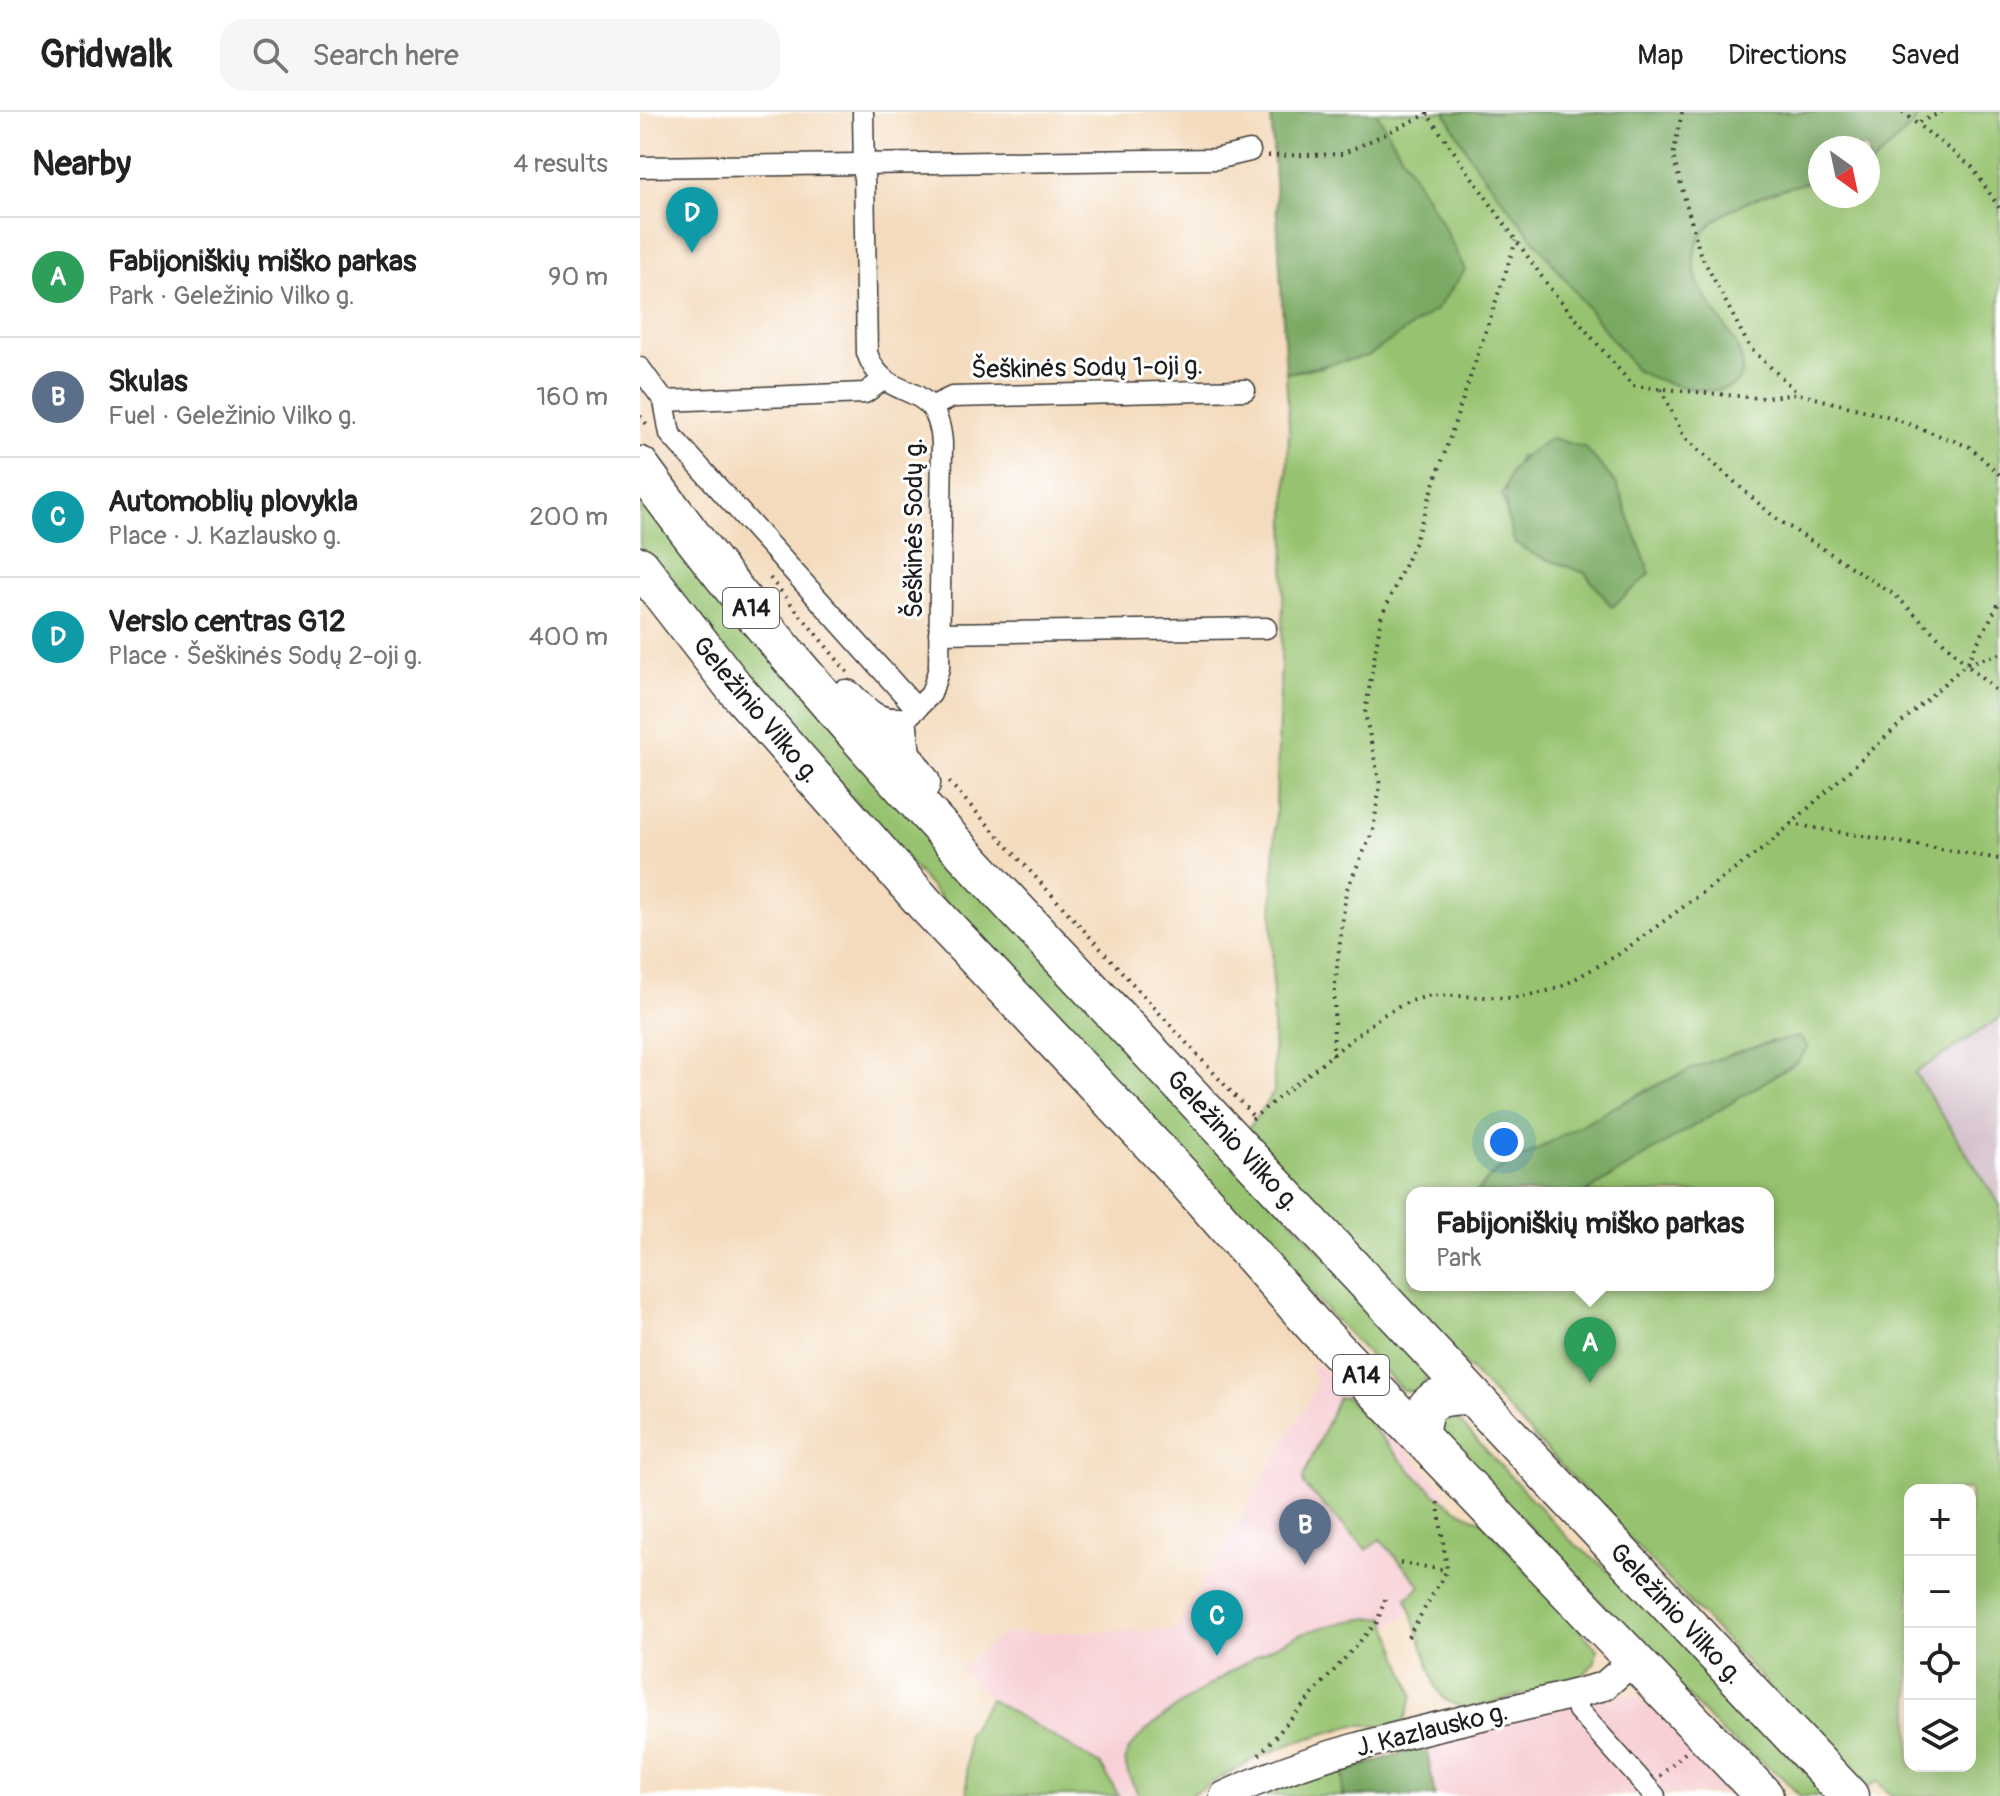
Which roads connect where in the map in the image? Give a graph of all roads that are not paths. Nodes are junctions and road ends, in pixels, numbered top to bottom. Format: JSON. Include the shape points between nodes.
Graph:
{"nodes":[{"id":1,"x":863,"y":112,"type":"edge"},
{"id":2,"x":1250,"y":151,"type":"road end"},
{"id":3,"x":863,"y":165,"type":"junction"},
{"id":4,"x":640,"y":167,"type":"edge"},
{"id":5,"x":640,"y":368,"type":"edge"},
{"id":6,"x":883,"y":380,"type":"junction"},
{"id":7,"x":1245,"y":390,"type":"dead end"},
{"id":8,"x":664,"y":401,"type":"junction"},
{"id":9,"x":933,"y":406,"type":"junction"},
{"id":10,"x":640,"y":466,"type":"edge"},
{"id":11,"x":640,"y":566,"type":"edge"},
{"id":12,"x":1266,"y":628,"type":"dead end"},
{"id":13,"x":770,"y":631,"type":"junction"},
{"id":14,"x":939,"y":633,"type":"junction"},
{"id":15,"x":908,"y":718,"type":"junction"},
{"id":16,"x":980,"y":869,"type":"junction"},
{"id":17,"x":1468,"y":1395,"type":"junction"},
{"id":18,"x":1420,"y":1437,"type":"junction"},
{"id":19,"x":1635,"y":1659,"type":"junction"},
{"id":20,"x":1573,"y":1694,"type":"junction"},
{"id":21,"x":1652,"y":1791,"type":"edge"},
{"id":22,"x":1224,"y":1796,"type":"edge"},
{"id":23,"x":1764,"y":1796,"type":"edge"},
{"id":24,"x":1849,"y":1796,"type":"edge"}],
"edges":[{"from":1,"to":3,"type":"street"},
{"from":2,"to":3,"type":"street","via":[[1216,159]]},
{"from":3,"to":4,"type":"street"},
{"from":3,"to":6,"type":"street","via":[[867,353]]},
{"from":5,"to":8,"type":"street"},
{"from":6,"to":8,"type":"street","via":[[865,393]]},
{"from":6,"to":9,"type":"street","name":"Šeškinės Sodų g."},
{"from":7,"to":9,"type":"street","name":"Šeškinės Sodų 1-oji g.","via":[[952,397]]},
{"from":8,"to":15,"type":"street","via":[[670,434]]},
{"from":9,"to":14,"type":"street","name":"Šeškinės Sodų g.","via":[[942,443]]},
{"from":10,"to":13,"type":"highway","name":"Geležinio Vilko g.","number":"A14"},
{"from":11,"to":18,"type":"highway","name":"Geležinio Vilko g.","number":"A14","via":[[734,687],[845,815]]},
{"from":12,"to":14,"type":"street"},
{"from":13,"to":15,"type":"highway","via":[[814,661],[868,722],[883,728]]},
{"from":13,"to":16,"type":"highway","name":"Geležinio Vilko g.","number":"A14","via":[[866,747]]},
{"from":14,"to":15,"type":"street","name":"Šeškinės Sodų g.","via":[[935,687]]},
{"from":15,"to":16,"type":"highway","via":[[901,755],[955,821]]},
{"from":16,"to":17,"type":"highway","name":"Geležinio Vilko g.","number":"A14"},
{"from":17,"to":18,"type":"highway","via":[[1444,1396],[1429,1404],[1421,1415]]},
{"from":17,"to":24,"type":"highway","name":"Geležinio Vilko g.","number":"A14"},
{"from":18,"to":19,"type":"highway","name":"Geležinio Vilko g.","number":"A14"},
{"from":19,"to":20,"type":"street","name":"J. Kazlausko g.","via":[[1604,1686]]},
{"from":19,"to":23,"type":"highway","name":"Geležinio Vilko g.","number":"A14"},
{"from":20,"to":21,"type":"street","via":[[1578,1710]]},
{"from":20,"to":22,"type":"street","name":"J. Kazlausko g.","via":[[1356,1748]]}]}
